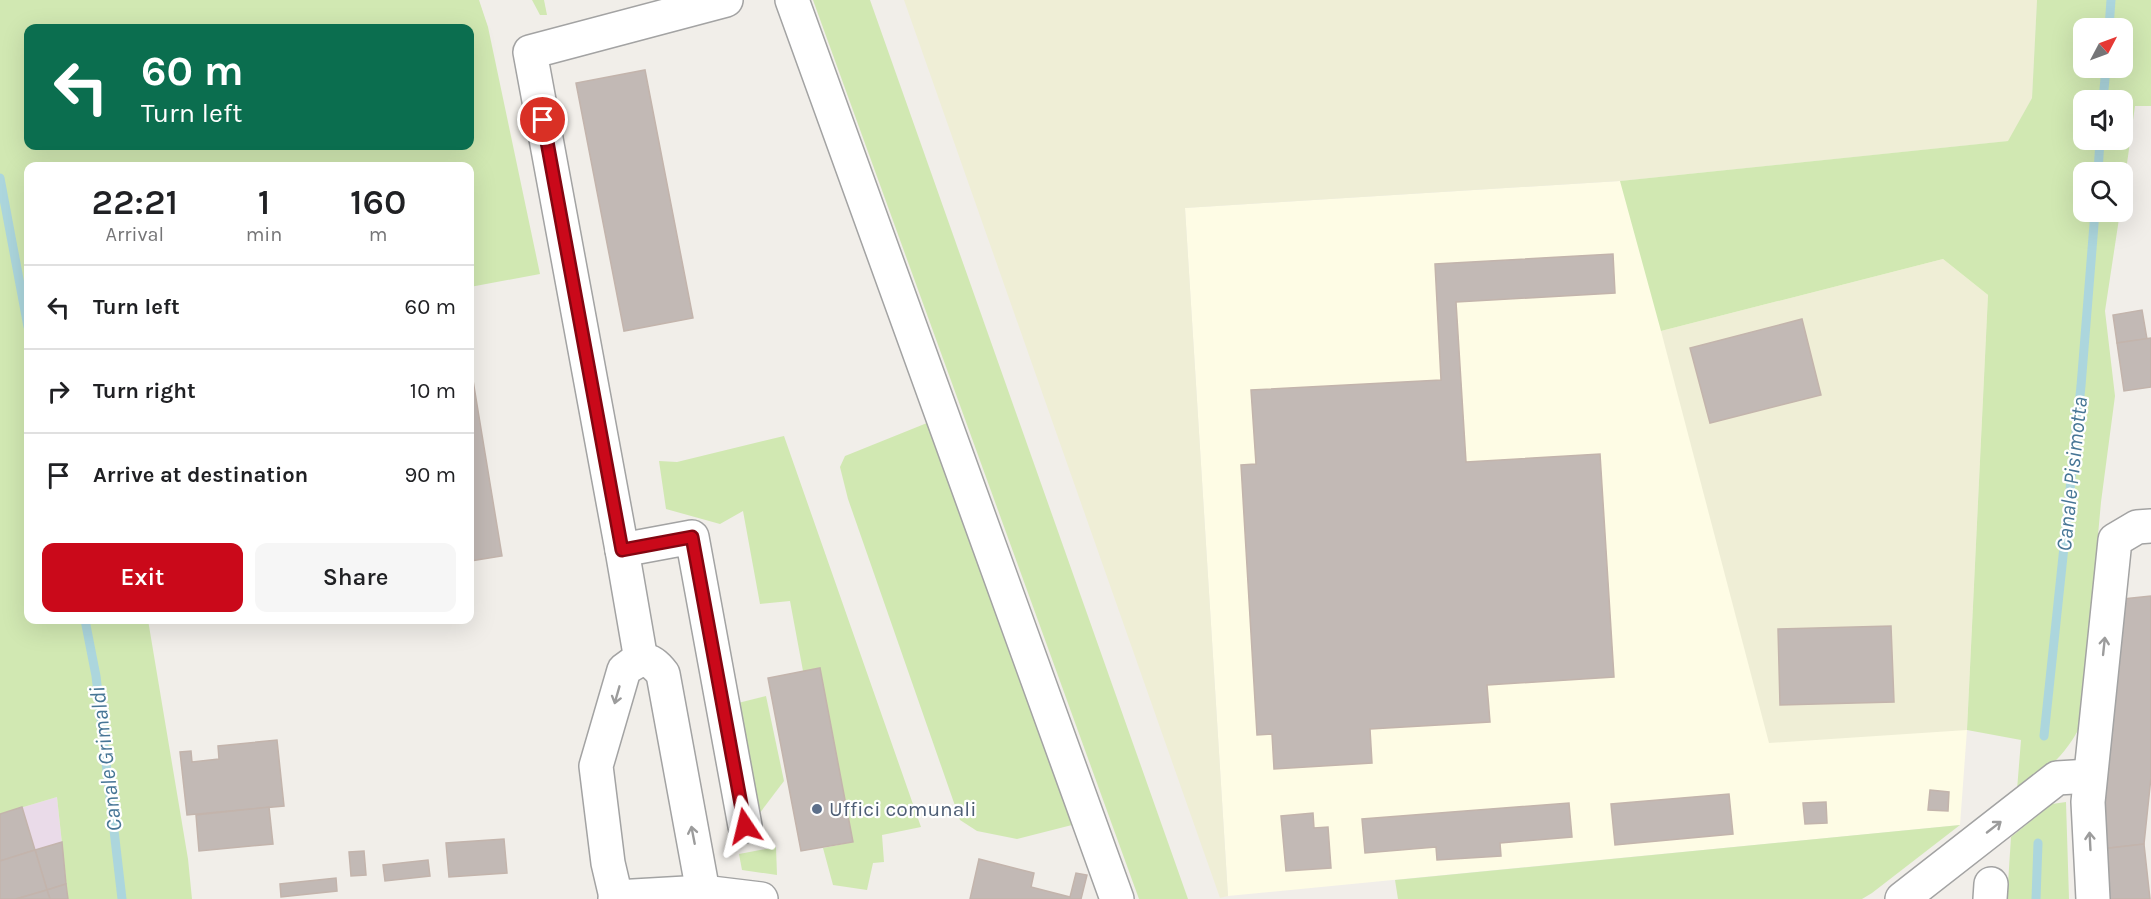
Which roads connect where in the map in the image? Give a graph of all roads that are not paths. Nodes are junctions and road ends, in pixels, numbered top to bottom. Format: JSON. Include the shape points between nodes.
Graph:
{"nodes":[{"id":1,"x":726,"y":0,"type":"edge"},
{"id":2,"x":792,"y":0,"type":"edge"},
{"id":3,"x":2151,"y":526,"type":"edge"},
{"id":4,"x":622,"y":550,"type":"junction"},
{"id":5,"x":641,"y":660,"type":"junction"},
{"id":6,"x":2090,"y":776,"type":"junction"},
{"id":7,"x":745,"y":826,"type":"dead end"},
{"id":8,"x":703,"y":892,"type":"junction"},
{"id":9,"x":616,"y":898,"type":"edge"},
{"id":10,"x":761,"y":899,"type":"edge"},
{"id":11,"x":1117,"y":899,"type":"edge"},
{"id":12,"x":1902,"y":899,"type":"edge"},
{"id":13,"x":2093,"y":899,"type":"edge"}],
"edges":[{"from":1,"to":4,"type":"lane","via":[[530,52]]},
{"from":2,"to":11,"type":"lane"},
{"from":6,"to":3,"type":"lane","one_way":true,"via":[[2115,540],[2137,527]]},
{"from":4,"to":5,"type":"lane"},
{"from":4,"to":7,"type":"lane","via":[[692,537]]},
{"from":8,"to":5,"type":"lane","one_way":true,"via":[[663,674],[657,666]]},
{"from":5,"to":9,"type":"lane","one_way":true,"via":[[624,670],[596,766]]},
{"from":12,"to":6,"type":"lane","one_way":true,"via":[[2057,778]]},
{"from":13,"to":6,"type":"lane","one_way":true},
{"from":8,"to":9,"type":"lane"},
{"from":8,"to":10,"type":"lane"}]}
